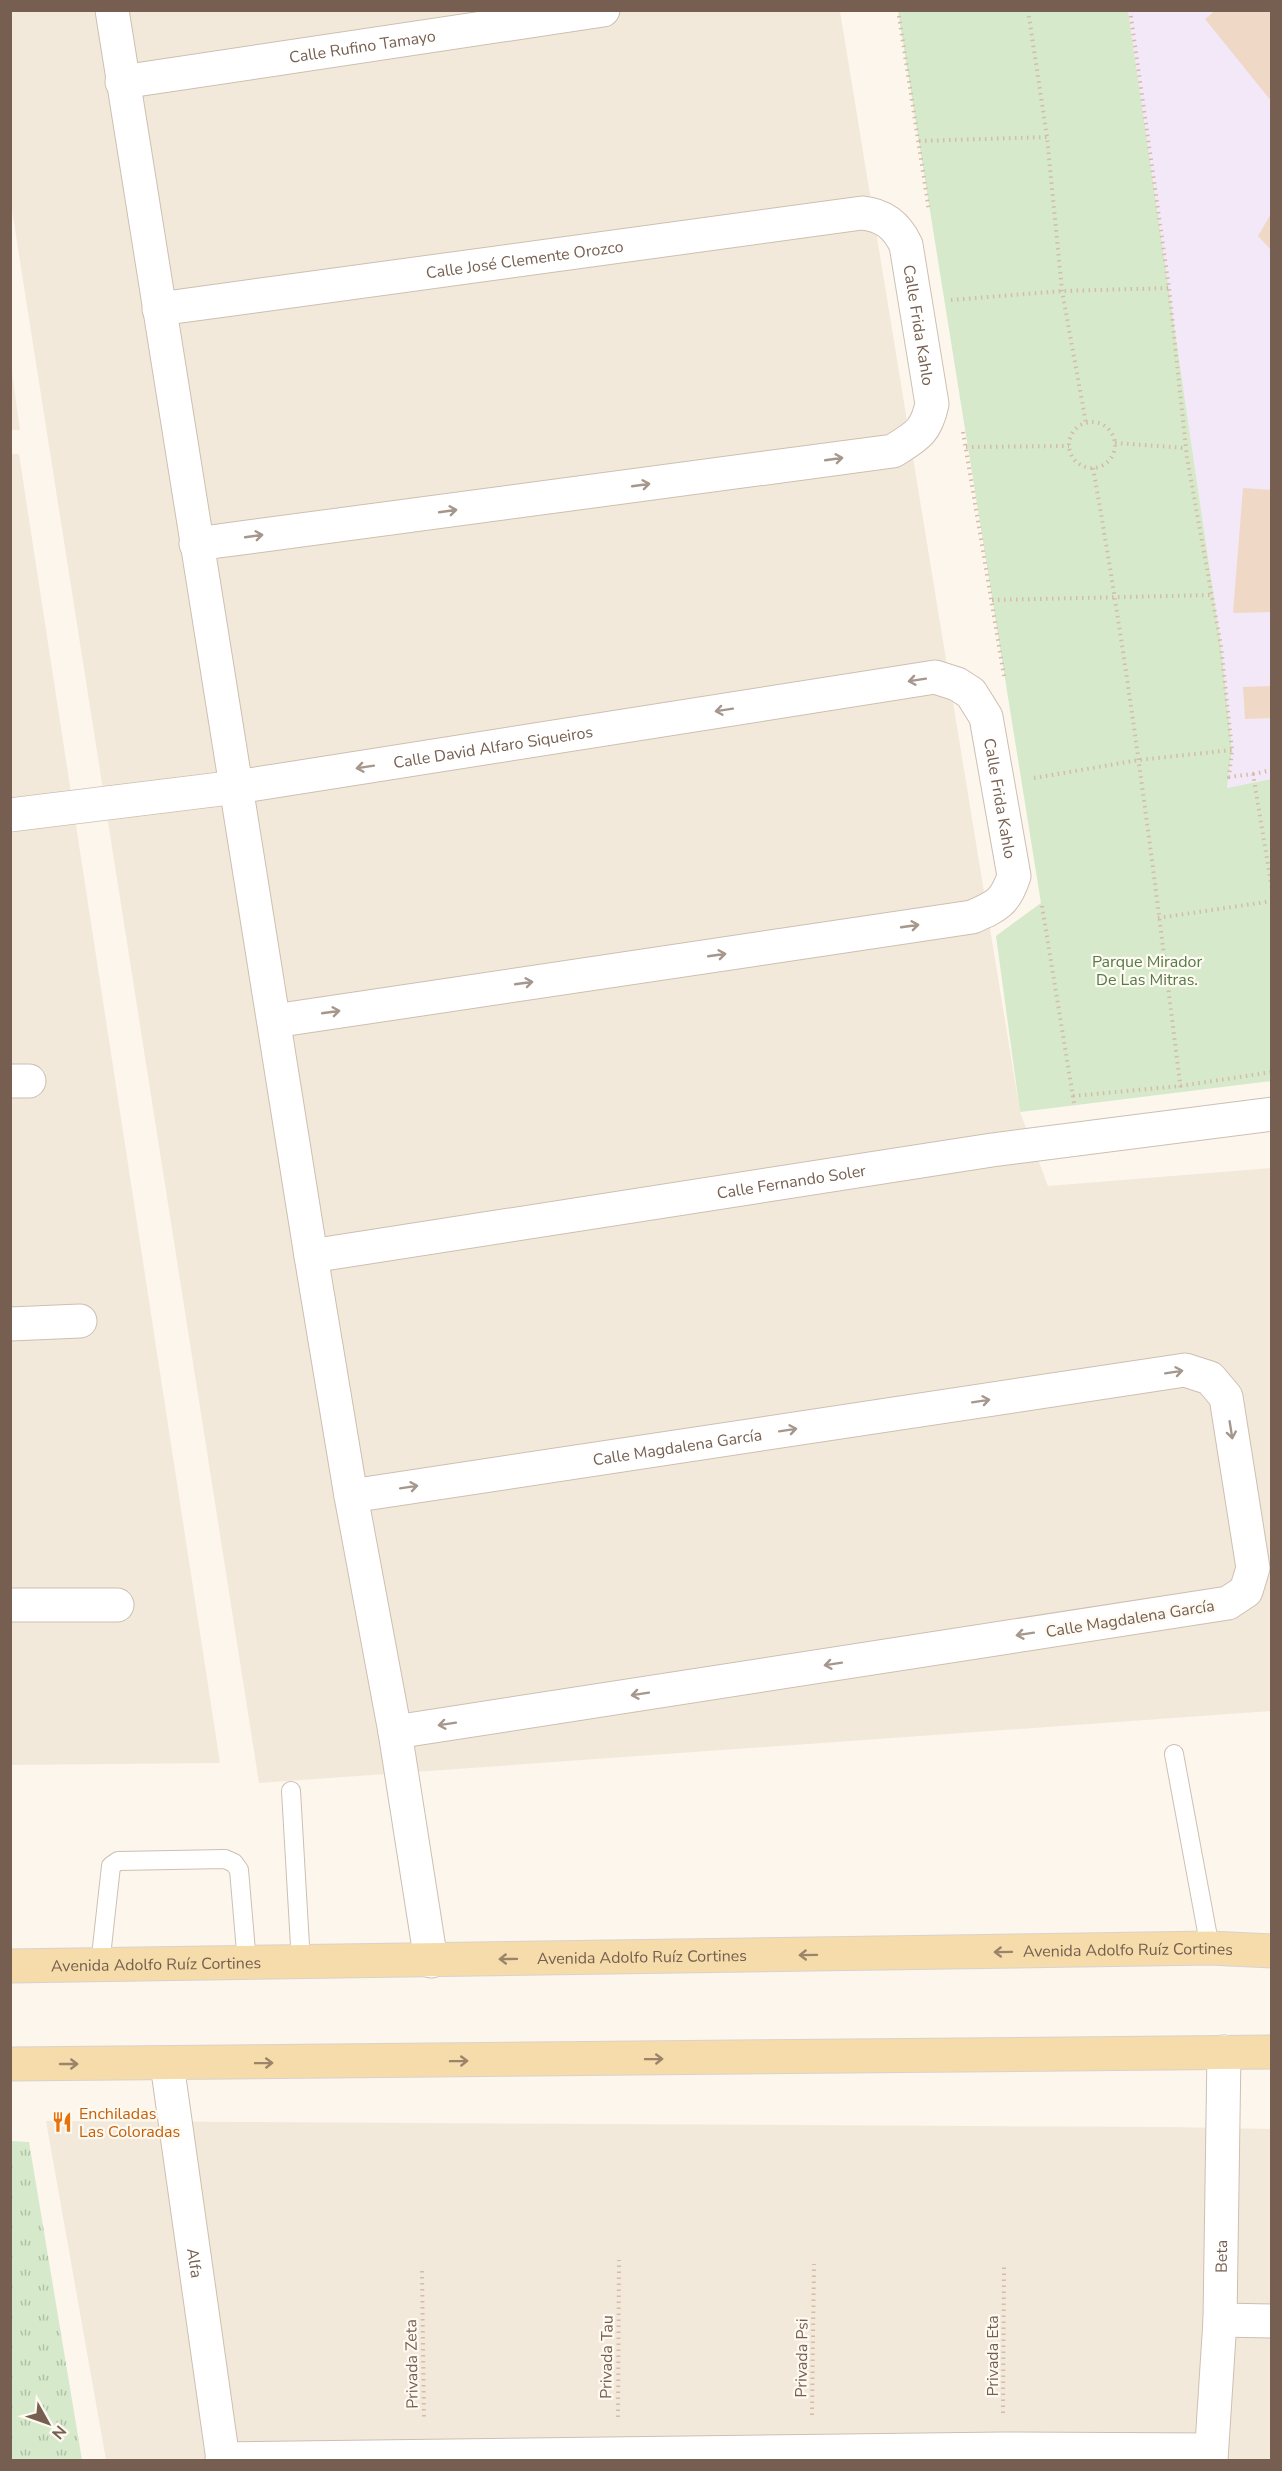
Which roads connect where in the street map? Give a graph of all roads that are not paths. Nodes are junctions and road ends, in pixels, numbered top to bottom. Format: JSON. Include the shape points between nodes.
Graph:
{"nodes":[{"id":1,"x":112,"y":10,"type":"edge"},
{"id":2,"x":603,"y":10,"type":"edge"},
{"id":3,"x":122,"y":82,"type":"junction"},
{"id":4,"x":888,"y":222,"type":"joint"},
{"id":5,"x":159,"y":309,"type":"junction"},
{"id":6,"x":196,"y":544,"type":"junction"},
{"id":7,"x":971,"y":693,"type":"joint"},
{"id":8,"x":237,"y":787,"type":"junction"},
{"id":9,"x":10,"y":815,"type":"edge"},
{"id":10,"x":274,"y":1021,"type":"junction"},
{"id":11,"x":1272,"y":1114,"type":"edge"},
{"id":12,"x":311,"y":1256,"type":"junction"},
{"id":13,"x":80,"y":1321,"type":"dead end"},
{"id":14,"x":10,"y":1324,"type":"edge"},
{"id":15,"x":351,"y":1496,"type":"junction"},
{"id":16,"x":10,"y":1605,"type":"edge"},
{"id":17,"x":117,"y":1605,"type":"dead end"},
{"id":18,"x":395,"y":1732,"type":"junction"},
{"id":19,"x":1174,"y":1754,"type":"dead end"},
{"id":20,"x":291,"y":1791,"type":"dead end"},
{"id":21,"x":1210,"y":1948,"type":"junction"},
{"id":22,"x":1272,"y":1951,"type":"edge"},
{"id":23,"x":431,"y":1961,"type":"junction"},
{"id":24,"x":247,"y":1963,"type":"junction"},
{"id":25,"x":301,"y":1963,"type":"junction"},
{"id":26,"x":100,"y":1965,"type":"junction"},
{"id":27,"x":10,"y":1966,"type":"edge"},
{"id":28,"x":1224,"y":2052,"type":"junction"},
{"id":29,"x":1272,"y":2052,"type":"edge"},
{"id":30,"x":10,"y":2064,"type":"edge"},
{"id":31,"x":167,"y":2064,"type":"junction"},
{"id":32,"x":1220,"y":2320,"type":"junction"},
{"id":33,"x":1272,"y":2321,"type":"edge"},
{"id":34,"x":1211,"y":2455,"type":"edge"},
{"id":35,"x":223,"y":2460,"type":"edge"}],
"edges":[{"from":1,"to":3,"type":"street"},
{"from":2,"to":3,"type":"street","name":"Calle Rufino Tamayo"},
{"from":3,"to":5,"type":"street"},
{"from":4,"to":5,"type":"street","name":"Calle José Clemente Orozco","via":[[878,214],[862,213]]},
{"from":6,"to":4,"type":"street","name":"Calle Frida Kahlo","one_way":true,"via":[[893,452],[922,433],[932,404],[906,245],[899,231]]},
{"from":5,"to":6,"type":"street"},
{"from":6,"to":8,"type":"street"},
{"from":7,"to":8,"type":"street","name":"Calle David Alfaro Siqueiros","one_way":true,"via":[[935,677]]},
{"from":10,"to":7,"type":"street","name":"Calle Frida Kahlo","one_way":true,"via":[[972,917],[998,905],[1014,876],[986,717]]},
{"from":8,"to":9,"type":"street","name":"Calle David Alfaro Siqueiros"},
{"from":8,"to":10,"type":"street"},
{"from":10,"to":12,"type":"street"},
{"from":11,"to":12,"type":"street","name":"Calle Fernando Soler","via":[[992,1150]]},
{"from":12,"to":15,"type":"street"},
{"from":13,"to":14,"type":"street"},
{"from":15,"to":18,"type":"street"},
{"from":15,"to":18,"type":"street","name":"Calle Magdalena García","one_way":true,"via":[[1185,1370],[1210,1378],[1226,1397],[1253,1568],[1246,1591],[1228,1603]]},
{"from":16,"to":17,"type":"street"},
{"from":18,"to":23,"type":"street"},
{"from":19,"to":21,"type":"lane"},
{"from":20,"to":25,"type":"lane"},
{"from":21,"to":22,"type":"main road","name":"Avenida Adolfo Ruíz Cortines"},
{"from":21,"to":23,"type":"main road","name":"Avenida Adolfo Ruíz Cortines","one_way":true},
{"from":23,"to":25,"type":"main road","name":"Avenida Adolfo Ruíz Cortines"},
{"from":24,"to":25,"type":"main road","name":"Avenida Adolfo Ruíz Cortines"},
{"from":24,"to":26,"type":"main road","name":"Avenida Adolfo Ruíz Cortines"},
{"from":24,"to":26,"type":"lane","via":[[240,1870],[225,1859],[117,1861],[111,1866]]},
{"from":26,"to":27,"type":"main road","name":"Avenida Adolfo Ruíz Cortines"},
{"from":28,"to":29,"type":"main road"},
{"from":31,"to":28,"type":"main road","one_way":true},
{"from":28,"to":32,"type":"street","name":"Beta"},
{"from":30,"to":31,"type":"main road","one_way":true},
{"from":31,"to":35,"type":"street","name":"Alfa"},
{"from":32,"to":33,"type":"street"},
{"from":32,"to":34,"type":"street","name":"Beta"},
{"from":34,"to":35,"type":"street","via":[[1003,2449]]}]}
